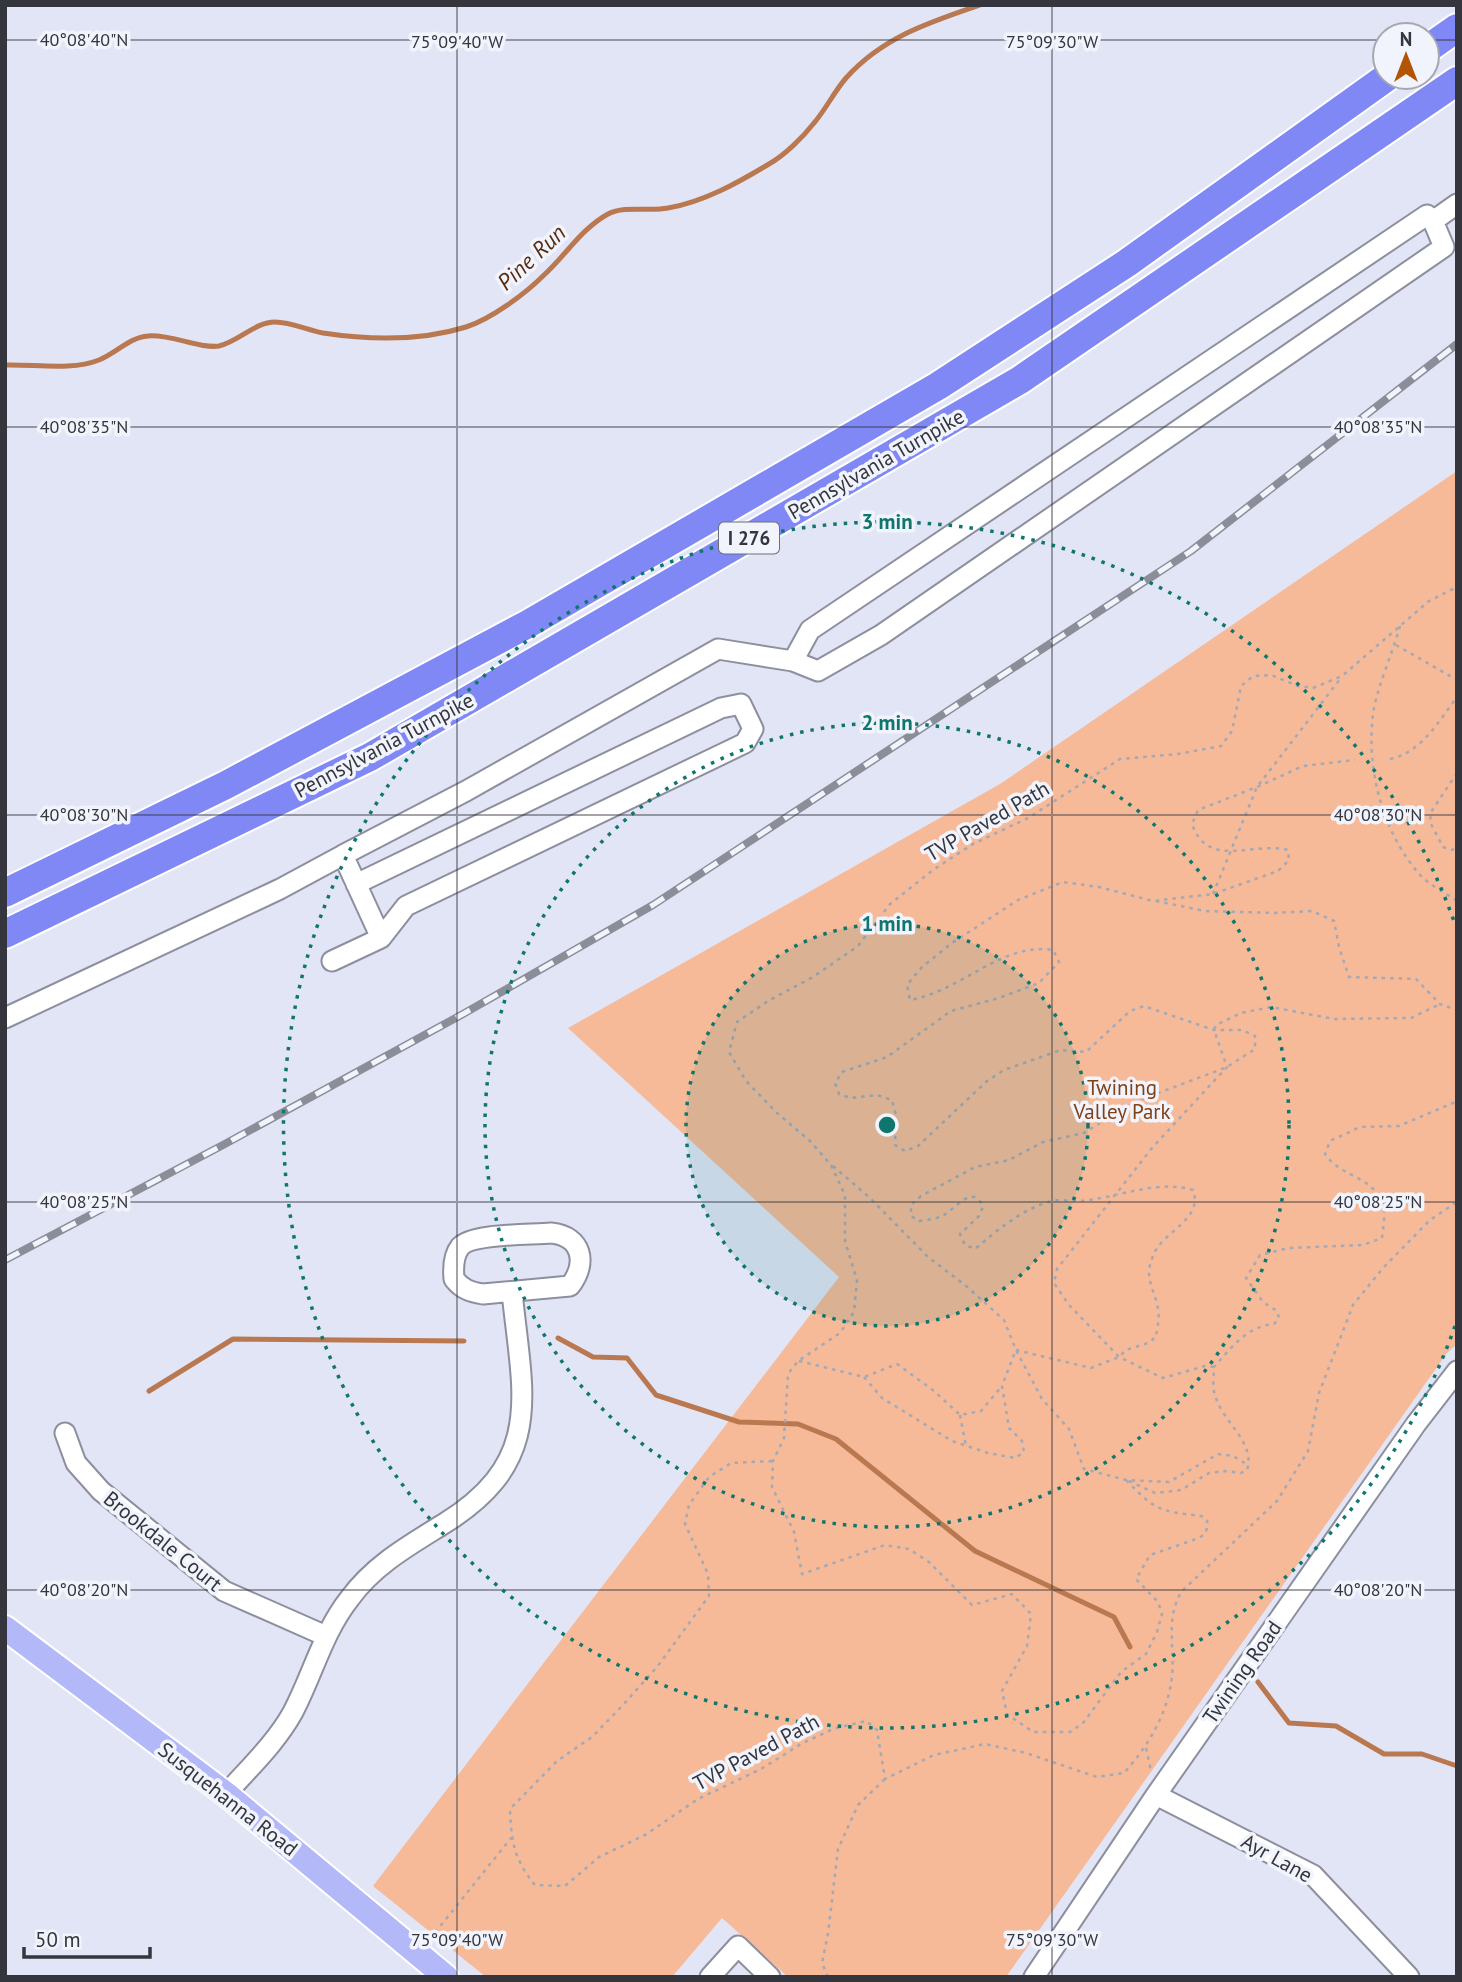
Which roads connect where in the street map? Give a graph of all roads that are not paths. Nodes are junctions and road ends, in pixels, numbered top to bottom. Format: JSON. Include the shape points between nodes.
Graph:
{"nodes":[{"id":1,"x":1457,"y":28,"type":"edge"},
{"id":2,"x":1441,"y":39,"type":"edge"},
{"id":3,"x":1457,"y":81,"type":"edge"},
{"id":4,"x":1371,"y":88,"type":"edge"},
{"id":5,"x":1457,"y":204,"type":"edge"},
{"id":6,"x":1433,"y":221,"type":"junction"},
{"id":7,"x":793,"y":661,"type":"junction"},
{"id":8,"x":343,"y":855,"type":"junction"},
{"id":9,"x":356,"y":884,"type":"junction"},
{"id":10,"x":5,"y":893,"type":"edge"},
{"id":11,"x":5,"y":934,"type":"edge"},
{"id":12,"x":381,"y":938,"type":"junction"},
{"id":13,"x":332,"y":961,"type":"dead end"},
{"id":14,"x":5,"y":1018,"type":"edge"},
{"id":15,"x":512,"y":1292,"type":"junction"},
{"id":16,"x":1457,"y":1371,"type":"edge"},
{"id":17,"x":65,"y":1433,"type":"dead end"},
{"id":18,"x":5,"y":1628,"type":"edge"},
{"id":19,"x":326,"y":1636,"type":"junction"},
{"id":20,"x":226,"y":1794,"type":"junction"},
{"id":21,"x":1156,"y":1795,"type":"junction"},
{"id":22,"x":446,"y":1977,"type":"edge"},
{"id":23,"x":710,"y":1977,"type":"edge"},
{"id":24,"x":771,"y":1977,"type":"edge"},
{"id":25,"x":1034,"y":1977,"type":"edge"},
{"id":26,"x":1409,"y":1977,"type":"edge"}],
"edges":[{"from":1,"to":2,"type":"highway"},
{"from":3,"to":11,"type":"highway","name":"Pennsylvania Turnpike","number":"I 276","via":[[1020,380],[370,757]]},
{"from":4,"to":10,"type":"highway","name":"Pennsylvania Turnpike","number":"I 276","via":[[1127,263],[938,386],[528,624],[226,785]]},
{"from":5,"to":6,"type":"street"},
{"from":6,"to":7,"type":"street","via":[[1427,215],[810,630]]},
{"from":6,"to":7,"type":"street","via":[[1444,247],[1135,462],[860,647],[818,671]]},
{"from":7,"to":8,"type":"street","via":[[718,649]]},
{"from":8,"to":9,"type":"street"},
{"from":8,"to":14,"type":"street"},
{"from":9,"to":12,"type":"street"},
{"from":9,"to":12,"type":"street","via":[[721,708],[741,704],[753,729],[745,743],[406,906]]},
{"from":12,"to":13,"type":"street"},
{"from":15,"to":15,"type":"street","via":[[570,1286],[580,1265],[573,1241],[551,1233],[472,1239],[461,1246],[453,1268],[460,1286],[471,1293]]},
{"from":15,"to":19,"type":"street","via":[[523,1404],[512,1455],[494,1481],[460,1513],[390,1557],[362,1582]]},
{"from":16,"to":21,"type":"street","name":"Twining Road"},
{"from":17,"to":19,"type":"street","name":"Brookdale Court","via":[[76,1463],[101,1491],[224,1591]]},
{"from":18,"to":20,"type":"main road","name":"Susquehanna Road"},
{"from":19,"to":20,"type":"street","via":[[291,1715]]},
{"from":20,"to":22,"type":"main road","name":"Susquehanna Road"},
{"from":21,"to":25,"type":"street","name":"Twining Road"},
{"from":21,"to":26,"type":"street","name":"Ayr Lane","via":[[1313,1875]]},
{"from":23,"to":24,"type":"street","via":[[738,1946]]}]}
